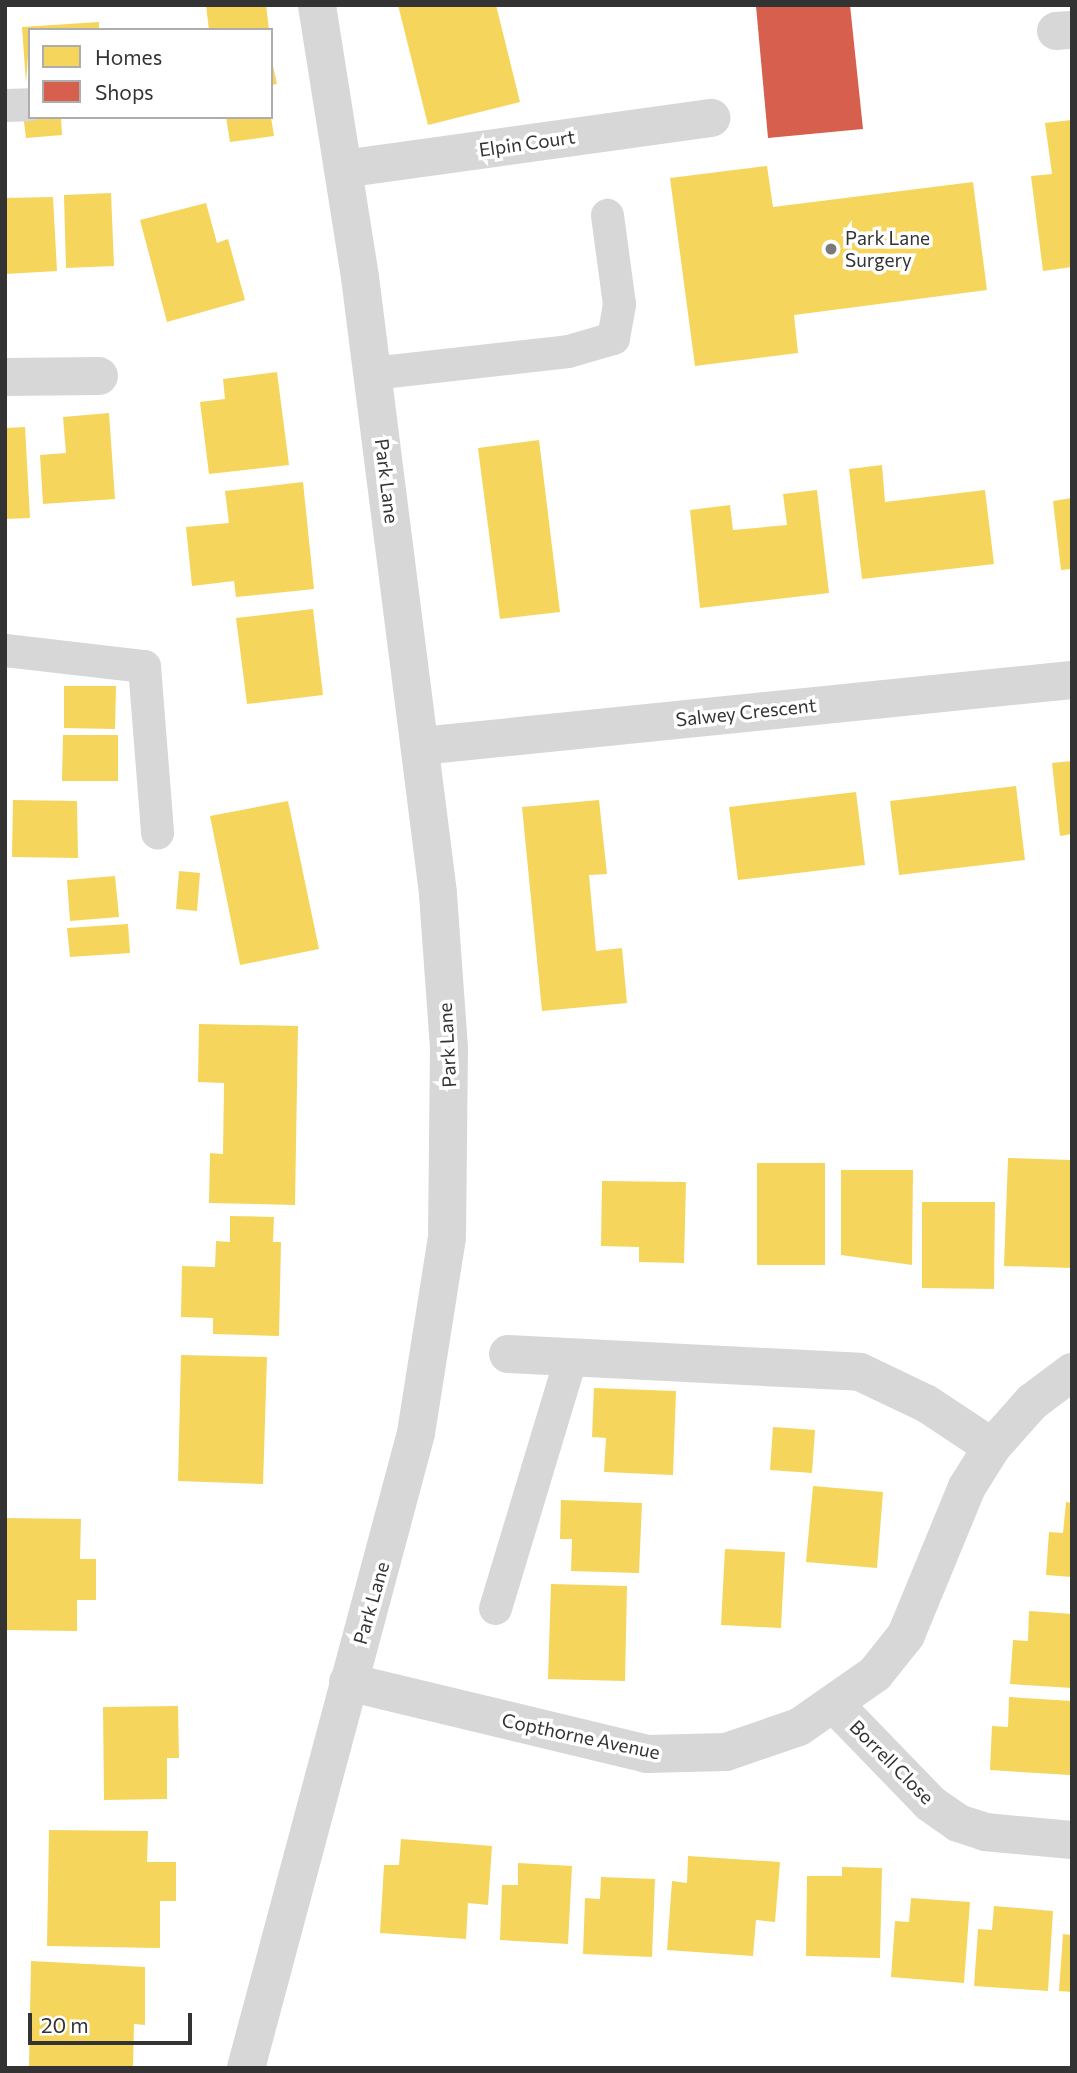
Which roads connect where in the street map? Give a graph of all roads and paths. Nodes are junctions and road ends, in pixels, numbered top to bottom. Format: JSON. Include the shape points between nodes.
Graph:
{"nodes":[{"id":1,"x":317,"y":5,"type":"edge"},
{"id":2,"x":711,"y":118,"type":"dead end"},
{"id":3,"x":343,"y":169,"type":"junction"},
{"id":4,"x":607,"y":215,"type":"dead end"},
{"id":5,"x":372,"y":373,"type":"junction"},
{"id":6,"x":99,"y":376,"type":"dead end"},
{"id":7,"x":5,"y":377,"type":"edge"},
{"id":8,"x":5,"y":650,"type":"edge"},
{"id":9,"x":1072,"y":680,"type":"edge"},
{"id":10,"x":421,"y":746,"type":"junction"},
{"id":11,"x":157,"y":832,"type":"dead end"},
{"id":12,"x":508,"y":1354,"type":"dead end"},
{"id":13,"x":570,"y":1359,"type":"junction"},
{"id":14,"x":1072,"y":1372,"type":"edge"},
{"id":15,"x":992,"y":1447,"type":"junction"},
{"id":16,"x":495,"y":1608,"type":"dead end"},
{"id":17,"x":348,"y":1682,"type":"junction"},
{"id":18,"x":836,"y":1706,"type":"junction"},
{"id":19,"x":1072,"y":1840,"type":"edge"},
{"id":20,"x":246,"y":2068,"type":"edge"}],
"edges":[{"from":1,"to":3,"type":"street","name":"Park Lane"},
{"from":2,"to":3,"type":"street","name":"Elpin Court"},
{"from":3,"to":5,"type":"street","name":"Park Lane"},
{"from":4,"to":5,"type":"lane","via":[[619,304],[613,338],[568,351]]},
{"from":5,"to":10,"type":"street","name":"Park Lane"},
{"from":6,"to":7,"type":"street"},
{"from":8,"to":11,"type":"lane","via":[[144,666]]},
{"from":9,"to":10,"type":"street","name":"Salwey Crescent"},
{"from":10,"to":17,"type":"street","name":"Park Lane","via":[[449,1048],[447,1237],[416,1433]]},
{"from":12,"to":13,"type":"street"},
{"from":13,"to":15,"type":"street","via":[[860,1372],[927,1404]]},
{"from":13,"to":16,"type":"lane"},
{"from":14,"to":15,"type":"street","name":"Copthorne Avenue","via":[[1032,1402]]},
{"from":15,"to":18,"type":"street","name":"Copthorne Avenue","via":[[967,1488],[906,1635],[874,1675]]},
{"from":17,"to":18,"type":"street","name":"Copthorne Avenue","via":[[598,1743],[689,1757],[759,1743]]},
{"from":17,"to":20,"type":"street","name":"Park Lane"},
{"from":18,"to":19,"type":"street","name":"Borrell Close","via":[[931,1804],[958,1823],[985,1832]]}]}
